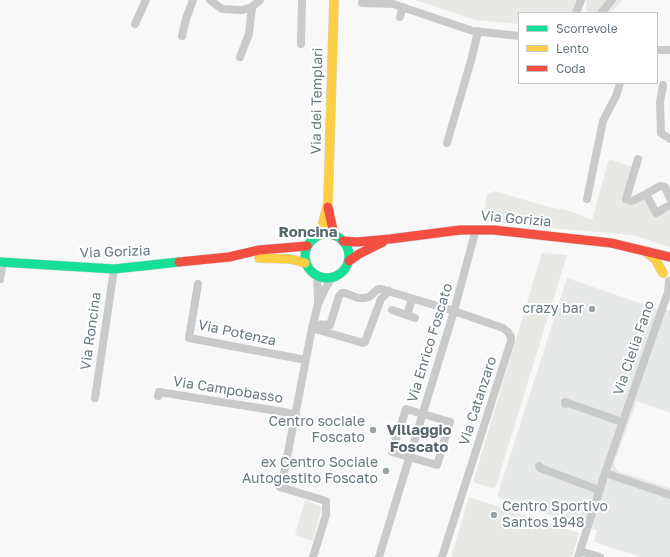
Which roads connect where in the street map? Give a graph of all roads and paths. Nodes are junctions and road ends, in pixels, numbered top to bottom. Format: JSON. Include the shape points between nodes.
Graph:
{"nodes":[{"id":1,"x":146,"y":0,"type":"edge"},
{"id":2,"x":193,"y":0,"type":"edge"},
{"id":3,"x":210,"y":0,"type":"edge"},
{"id":4,"x":260,"y":0,"type":"edge"},
{"id":5,"x":302,"y":0,"type":"edge"},
{"id":6,"x":334,"y":0,"type":"edge"},
{"id":7,"x":362,"y":0,"type":"edge"},
{"id":8,"x":580,"y":0,"type":"edge"},
{"id":9,"x":612,"y":0,"type":"edge"},
{"id":10,"x":252,"y":6,"type":"junction"},
{"id":11,"x":403,"y":7,"type":"junction"},
{"id":12,"x":576,"y":12,"type":"edge"},
{"id":13,"x":602,"y":12,"type":"edge"},
{"id":14,"x":400,"y":17,"type":"dead end"},
{"id":15,"x":135,"y":24,"type":"dead end"},
{"id":16,"x":478,"y":32,"type":"junction"},
{"id":17,"x":182,"y":36,"type":"dead end"},
{"id":18,"x":518,"y":36,"type":"edge"},
{"id":19,"x":302,"y":44,"type":"dead end"},
{"id":20,"x":658,"y":50,"type":"edge"},
{"id":21,"x":670,"y":50,"type":"edge"},
{"id":22,"x":240,"y":57,"type":"dead end"},
{"id":23,"x":620,"y":84,"type":"edge"},
{"id":24,"x":663,"y":85,"type":"dead end"},
{"id":25,"x":670,"y":139,"type":"edge"},
{"id":26,"x":447,"y":143,"type":"dead end"},
{"id":27,"x":638,"y":159,"type":"dead end"},
{"id":28,"x":646,"y":194,"type":"junction"},
{"id":29,"x":670,"y":198,"type":"edge"},
{"id":30,"x":587,"y":199,"type":"dead end"},
{"id":31,"x":328,"y":203,"type":"junction"},
{"id":32,"x":670,"y":205,"type":"edge"},
{"id":33,"x":476,"y":229,"type":"junction"},
{"id":34,"x":320,"y":235,"type":"junction"},
{"id":35,"x":334,"y":235,"type":"junction"},
{"id":36,"x":390,"y":239,"type":"junction"},
{"id":37,"x":343,"y":241,"type":"junction"},
{"id":38,"x":306,"y":246,"type":"junction"},
{"id":39,"x":640,"y":249,"type":"junction"},
{"id":40,"x":228,"y":257,"type":"junction"},
{"id":41,"x":670,"y":258,"type":"edge"},
{"id":42,"x":349,"y":261,"type":"junction"},
{"id":43,"x":1,"y":262,"type":"edge"},
{"id":44,"x":305,"y":263,"type":"junction"},
{"id":45,"x":114,"y":269,"type":"junction"},
{"id":46,"x":663,"y":273,"type":"junction"},
{"id":47,"x":317,"y":277,"type":"junction"},
{"id":48,"x":0,"y":279,"type":"edge"},
{"id":49,"x":331,"y":279,"type":"junction"},
{"id":50,"x":670,"y":281,"type":"edge"},
{"id":51,"x":198,"y":284,"type":"dead end"},
{"id":52,"x":389,"y":291,"type":"junction"},
{"id":53,"x":412,"y":299,"type":"junction"},
{"id":54,"x":667,"y":302,"type":"edge"},
{"id":55,"x":318,"y":304,"type":"junction"},
{"id":56,"x":392,"y":310,"type":"dead end"},
{"id":57,"x":454,"y":311,"type":"junction"},
{"id":58,"x":406,"y":315,"type":"junction"},
{"id":59,"x":415,"y":318,"type":"dead end"},
{"id":60,"x":313,"y":326,"type":"junction"},
{"id":61,"x":329,"y":329,"type":"junction"},
{"id":62,"x":306,"y":360,"type":"junction"},
{"id":63,"x":158,"y":396,"type":"dead end"},
{"id":64,"x":95,"y":398,"type":"dead end"},
{"id":65,"x":565,"y":404,"type":"dead end"},
{"id":66,"x":422,"y":414,"type":"junction"},
{"id":67,"x":296,"y":415,"type":"junction"},
{"id":68,"x":622,"y":422,"type":"junction"},
{"id":69,"x":410,"y":457,"type":"junction"},
{"id":70,"x":539,"y":466,"type":"dead end"},
{"id":71,"x":605,"y":473,"type":"junction"},
{"id":72,"x":599,"y":490,"type":"junction"},
{"id":73,"x":670,"y":495,"type":"edge"},
{"id":74,"x":579,"y":554,"type":"edge"},
{"id":75,"x":313,"y":557,"type":"edge"},
{"id":76,"x":379,"y":557,"type":"edge"},
{"id":77,"x":442,"y":557,"type":"edge"},
{"id":78,"x":600,"y":557,"type":"edge"}],
"edges":[{"from":1,"to":15,"type":"street"},
{"from":2,"to":17,"type":"street"},
{"from":3,"to":10,"type":"street","via":[[228,10],[242,10]]},
{"from":4,"to":10,"type":"street"},
{"from":5,"to":19,"type":"street"},
{"from":6,"to":31,"type":"main road","name":"Via dei Templari"},
{"from":7,"to":11,"type":"street","via":[[362,3],[393,4]]},
{"from":8,"to":12,"type":"street"},
{"from":9,"to":13,"type":"street"},
{"from":10,"to":22,"type":"street","via":[[249,34]]},
{"from":11,"to":14,"type":"street"},
{"from":11,"to":16,"type":"street"},
{"from":16,"to":18,"type":"street"},
{"from":16,"to":26,"type":"street"},
{"from":20,"to":21,"type":"street"},
{"from":23,"to":30,"type":"street","via":[[603,122]]},
{"from":24,"to":25,"type":"street","via":[[660,102],[661,134]]},
{"from":27,"to":28,"type":"street","via":[[626,199],[632,201]]},
{"from":28,"to":29,"type":"street","via":[[660,186],[665,187]]},
{"from":28,"to":32,"type":"street","via":[[656,213]]},
{"from":31,"to":34,"type":"main road"},
{"from":31,"to":35,"type":"main road"},
{"from":33,"to":36,"type":"main road","name":"Via Gorizia"},
{"from":33,"to":39,"type":"main road","name":"Via Gorizia","via":[[592,240]]},
{"from":33,"to":57,"type":"street","name":"Via Enrico Foscato"},
{"from":34,"to":35,"type":"main road"},
{"from":34,"to":38,"type":"main road"},
{"from":35,"to":37,"type":"main road"},
{"from":36,"to":37,"type":"main road","name":"Via Gorizia"},
{"from":36,"to":42,"type":"main road"},
{"from":37,"to":42,"type":"main road","via":[[349,250]]},
{"from":38,"to":40,"type":"main road","via":[[259,250]]},
{"from":38,"to":44,"type":"main road"},
{"from":39,"to":41,"type":"main road","name":"Via Gorizia"},
{"from":39,"to":46,"type":"main road","name":"Via Gorizia","via":[[655,259]]},
{"from":40,"to":44,"type":"main road","via":[[274,257]]},
{"from":40,"to":45,"type":"main road","name":"Via Gorizia"},
{"from":41,"to":46,"type":"main road","name":"Via Gorizia","via":[[663,266]]},
{"from":42,"to":49,"type":"main road","via":[[340,275]]},
{"from":43,"to":45,"type":"main road","name":"Via Gorizia"},
{"from":43,"to":48,"type":"street","name":"Via Gorizia"},
{"from":44,"to":47,"type":"main road"},
{"from":45,"to":64,"type":"street","name":"Via Roncina"},
{"from":46,"to":50,"type":"main road","name":"Via Gorizia"},
{"from":47,"to":49,"type":"main road"},
{"from":47,"to":55,"type":"street","name":"Via Campobasso"},
{"from":49,"to":55,"type":"street","name":"Via Campobasso"},
{"from":50,"to":54,"type":"street","name":"Via Clelia Fano"},
{"from":51,"to":62,"type":"street","name":"Via Potenza","via":[[189,338]]},
{"from":52,"to":53,"type":"street"},
{"from":52,"to":61,"type":"street","via":[[378,289],[364,298],[342,293]]},
{"from":52,"to":61,"type":"street","via":[[381,299],[365,342]]},
{"from":53,"to":57,"type":"street"},
{"from":53,"to":58,"type":"street"},
{"from":54,"to":68,"type":"street","name":"Via Clelia Fano"},
{"from":55,"to":60,"type":"street","name":"Via Campobasso"},
{"from":56,"to":58,"type":"street"},
{"from":57,"to":66,"type":"street","name":"Via Enrico Foscato"},
{"from":57,"to":77,"type":"street","name":"Via Catanzaro","via":[[503,328],[508,332],[511,341]]},
{"from":58,"to":59,"type":"street"},
{"from":60,"to":61,"type":"street"},
{"from":60,"to":62,"type":"street","name":"Via Campobasso"},
{"from":62,"to":67,"type":"street","name":"Via Campobasso"},
{"from":63,"to":67,"type":"street","name":"Via Campobasso","via":[[159,392]]},
{"from":65,"to":68,"type":"street","via":[[566,402]]},
{"from":66,"to":69,"type":"street","name":"Via Enrico Foscato"},
{"from":66,"to":69,"type":"street","via":[[406,409],[392,452]]},
{"from":66,"to":69,"type":"street","via":[[450,422],[437,465]]},
{"from":67,"to":75,"type":"street","name":"Via Campobasso","via":[[280,487],[326,501],[326,515]]},
{"from":68,"to":71,"type":"street","name":"Via Clelia Fano"},
{"from":69,"to":76,"type":"street","name":"Via Enrico Foscato"},
{"from":70,"to":72,"type":"street"},
{"from":71,"to":72,"type":"street","name":"Via Clelia Fano"},
{"from":71,"to":73,"type":"street"},
{"from":72,"to":74,"type":"street","name":"Via Clelia Fano"},
{"from":74,"to":78,"type":"street"}]}
